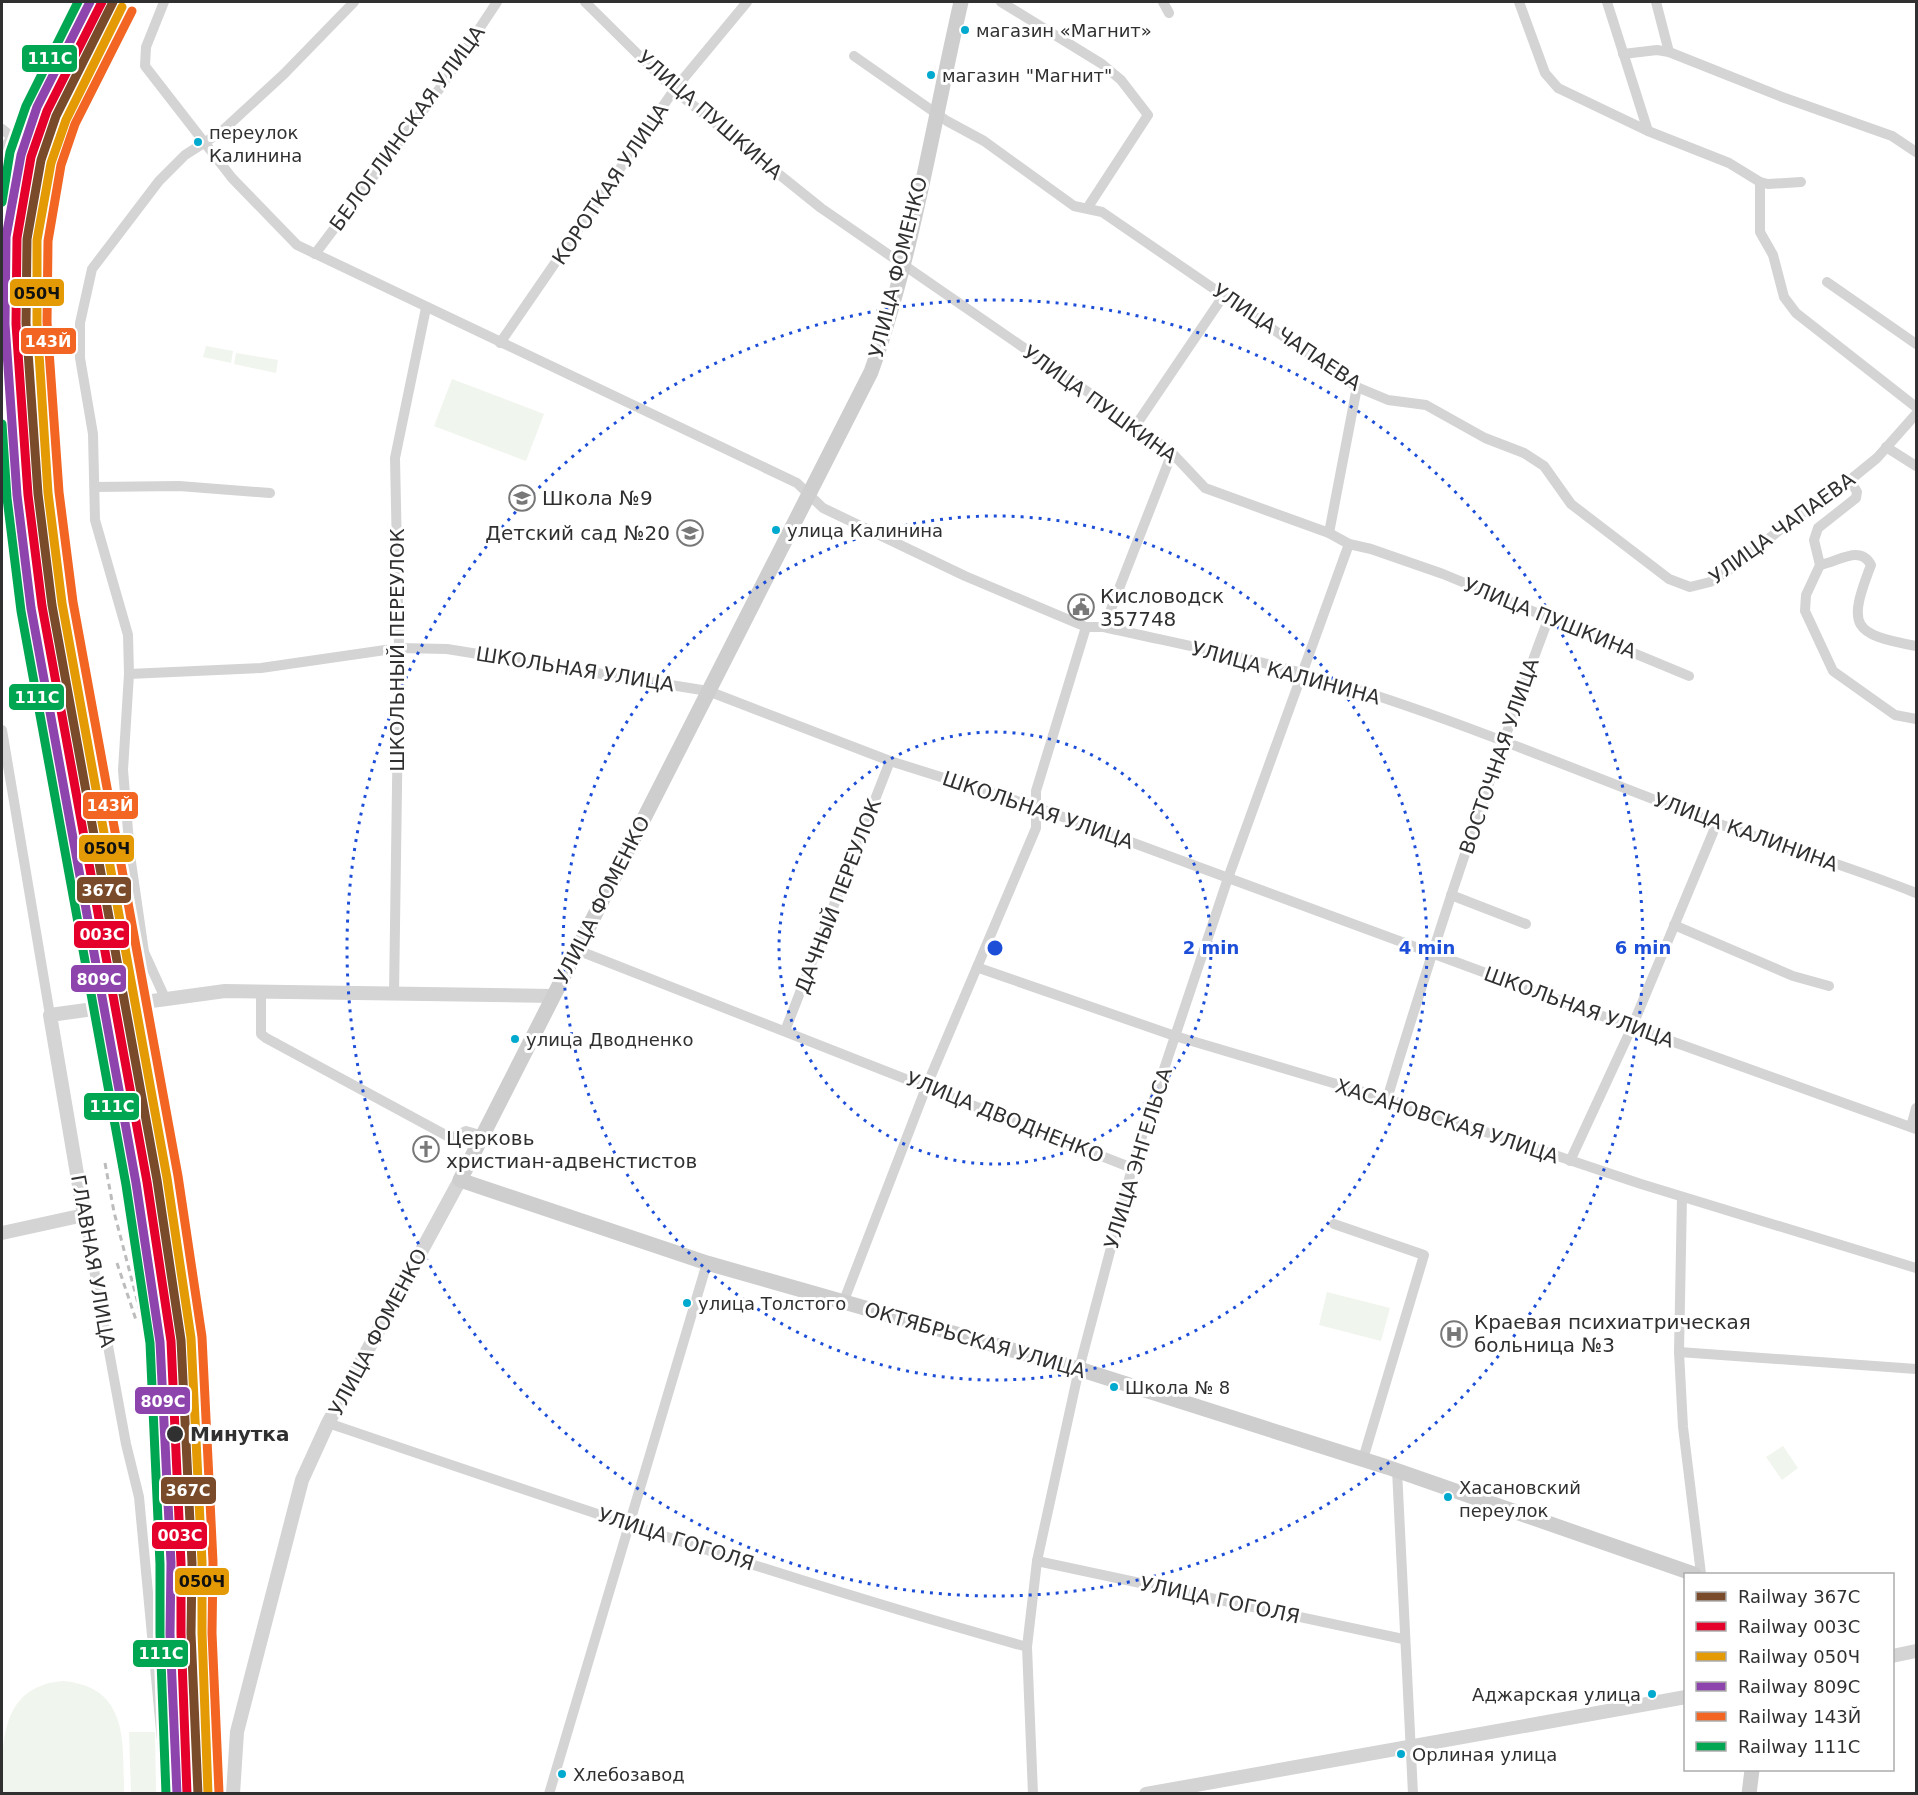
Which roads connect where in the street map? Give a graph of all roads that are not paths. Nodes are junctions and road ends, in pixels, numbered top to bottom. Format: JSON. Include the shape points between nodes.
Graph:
{"nodes":[{"id":1,"x":164,"y":2,"type":"edge"},
{"id":2,"x":354,"y":2,"type":"edge"},
{"id":3,"x":497,"y":2,"type":"edge"},
{"id":4,"x":585,"y":2,"type":"edge"},
{"id":5,"x":747,"y":2,"type":"edge"},
{"id":6,"x":961,"y":2,"type":"edge"},
{"id":7,"x":1001,"y":2,"type":"edge"},
{"id":8,"x":1163,"y":2,"type":"edge"},
{"id":9,"x":1520,"y":2,"type":"edge"},
{"id":10,"x":1607,"y":2,"type":"edge"},
{"id":11,"x":1656,"y":2,"type":"edge"},
{"id":12,"x":1169,"y":13,"type":"dead end"},
{"id":13,"x":1669,"y":52,"type":"junction"},
{"id":14,"x":1623,"y":54,"type":"junction"},
{"id":15,"x":854,"y":56,"type":"dead end"},
{"id":16,"x":674,"y":90,"type":"junction"},
{"id":17,"x":935,"y":113,"type":"junction"},
{"id":18,"x":2,"y":129,"type":"edge"},
{"id":19,"x":1648,"y":131,"type":"junction"},
{"id":20,"x":206,"y":143,"type":"junction"},
{"id":21,"x":2,"y":151,"type":"edge"},
{"id":22,"x":1917,"y":152,"type":"edge"},
{"id":23,"x":1760,"y":182,"type":"junction"},
{"id":24,"x":1802,"y":182,"type":"dead end"},
{"id":25,"x":1088,"y":207,"type":"junction"},
{"id":26,"x":315,"y":254,"type":"junction"},
{"id":27,"x":902,"y":265,"type":"junction"},
{"id":28,"x":1827,"y":282,"type":"dead end"},
{"id":29,"x":1224,"y":295,"type":"junction"},
{"id":30,"x":426,"y":308,"type":"junction"},
{"id":31,"x":500,"y":343,"type":"junction"},
{"id":32,"x":1917,"y":345,"type":"edge"},
{"id":33,"x":1357,"y":387,"type":"junction"},
{"id":34,"x":1917,"y":407,"type":"edge"},
{"id":35,"x":1917,"y":414,"type":"edge"},
{"id":36,"x":1136,"y":425,"type":"junction"},
{"id":37,"x":1886,"y":447,"type":"junction"},
{"id":38,"x":1172,"y":453,"type":"junction"},
{"id":39,"x":1917,"y":466,"type":"edge"},
{"id":40,"x":1850,"y":480,"type":"junction"},
{"id":41,"x":95,"y":487,"type":"junction"},
{"id":42,"x":270,"y":493,"type":"dead end"},
{"id":43,"x":809,"y":496,"type":"junction"},
{"id":44,"x":1329,"y":533,"type":"junction"},
{"id":45,"x":1349,"y":544,"type":"junction"},
{"id":46,"x":1820,"y":566,"type":"junction"},
{"id":47,"x":1549,"y":617,"type":"junction"},
{"id":48,"x":1086,"y":627,"type":"junction"},
{"id":49,"x":1104,"y":627,"type":"junction"},
{"id":50,"x":1917,"y":646,"type":"edge"},
{"id":51,"x":399,"y":648,"type":"junction"},
{"id":52,"x":1302,"y":673,"type":"junction"},
{"id":53,"x":129,"y":674,"type":"junction"},
{"id":54,"x":1689,"y":676,"type":"dead end"},
{"id":55,"x":708,"y":691,"type":"junction"},
{"id":56,"x":1917,"y":719,"type":"edge"},
{"id":57,"x":2,"y":730,"type":"edge"},
{"id":58,"x":1503,"y":740,"type":"junction"},
{"id":59,"x":890,"y":761,"type":"junction"},
{"id":60,"x":1036,"y":807,"type":"junction"},
{"id":61,"x":1717,"y":823,"type":"junction"},
{"id":62,"x":1228,"y":878,"type":"junction"},
{"id":63,"x":1917,"y":893,"type":"edge"},
{"id":64,"x":1451,"y":896,"type":"junction"},
{"id":65,"x":1526,"y":924,"type":"dead end"},
{"id":66,"x":1674,"y":925,"type":"junction"},
{"id":67,"x":577,"y":950,"type":"junction"},
{"id":68,"x":1431,"y":953,"type":"junction"},
{"id":69,"x":979,"y":968,"type":"junction"},
{"id":70,"x":1829,"y":986,"type":"dead end"},
{"id":71,"x":261,"y":991,"type":"junction"},
{"id":72,"x":394,"y":994,"type":"junction"},
{"id":73,"x":553,"y":996,"type":"junction"},
{"id":74,"x":165,"y":998,"type":"junction"},
{"id":75,"x":50,"y":1015,"type":"junction"},
{"id":76,"x":1632,"y":1027,"type":"junction"},
{"id":77,"x":785,"y":1031,"type":"junction"},
{"id":78,"x":1175,"y":1036,"type":"junction"},
{"id":79,"x":927,"y":1085,"type":"junction"},
{"id":80,"x":1387,"y":1099,"type":"junction"},
{"id":81,"x":1917,"y":1108,"type":"edge"},
{"id":82,"x":1914,"y":1128,"type":"edge"},
{"id":83,"x":480,"y":1135,"type":"junction"},
{"id":84,"x":1570,"y":1161,"type":"junction"},
{"id":85,"x":1132,"y":1168,"type":"junction"},
{"id":86,"x":460,"y":1179,"type":"junction"},
{"id":87,"x":1682,"y":1197,"type":"junction"},
{"id":88,"x":84,"y":1215,"type":"junction"},
{"id":89,"x":1334,"y":1224,"type":"dead end"},
{"id":90,"x":2,"y":1233,"type":"edge"},
{"id":91,"x":706,"y":1263,"type":"junction"},
{"id":92,"x":1917,"y":1268,"type":"edge"},
{"id":93,"x":843,"y":1303,"type":"junction"},
{"id":94,"x":1679,"y":1352,"type":"junction"},
{"id":95,"x":1079,"y":1369,"type":"junction"},
{"id":96,"x":1917,"y":1369,"type":"edge"},
{"id":97,"x":328,"y":1423,"type":"junction"},
{"id":98,"x":1363,"y":1459,"type":"junction"},
{"id":99,"x":1397,"y":1470,"type":"junction"},
{"id":100,"x":630,"y":1525,"type":"junction"},
{"id":101,"x":1037,"y":1561,"type":"junction"},
{"id":102,"x":1689,"y":1573,"type":"edge"},
{"id":103,"x":1701,"y":1573,"type":"edge"},
{"id":104,"x":1403,"y":1639,"type":"junction"},
{"id":105,"x":1894,"y":1645,"type":"edge"},
{"id":106,"x":1027,"y":1647,"type":"junction"},
{"id":107,"x":1917,"y":1650,"type":"edge"},
{"id":108,"x":1894,"y":1656,"type":"edge"},
{"id":109,"x":1684,"y":1697,"type":"edge"},
{"id":110,"x":1411,"y":1748,"type":"junction"},
{"id":111,"x":1752,"y":1771,"type":"edge"},
{"id":112,"x":167,"y":1794,"type":"edge"},
{"id":113,"x":233,"y":1794,"type":"edge"},
{"id":114,"x":549,"y":1794,"type":"edge"},
{"id":115,"x":1033,"y":1794,"type":"edge"},
{"id":116,"x":1146,"y":1794,"type":"edge"},
{"id":117,"x":1413,"y":1794,"type":"edge"},
{"id":118,"x":1749,"y":1794,"type":"edge"}],
"edges":[{"from":1,"to":20,"type":"street","name":"УЛИЦА КАЛИНИНА","via":[[146,47],[145,66]]},
{"from":2,"to":20,"type":"street","via":[[284,74]]},
{"from":3,"to":26,"type":"street","name":"БЕЛОГЛИНСКАЯ УЛИЦА","via":[[440,88]]},
{"from":4,"to":16,"type":"street","name":"УЛИЦА ПУШКИНА"},
{"from":5,"to":16,"type":"street","name":"КОРОТКАЯ УЛИЦА"},
{"from":6,"to":17,"type":"main road","name":"УЛИЦА ФОМЕНКО"},
{"from":7,"to":25,"type":"street","via":[[1102,64],[1121,80],[1148,115]]},
{"from":8,"to":12,"type":"street"},
{"from":9,"to":19,"type":"street","via":[[1545,73],[1558,88]]},
{"from":10,"to":14,"type":"street"},
{"from":11,"to":13,"type":"street"},
{"from":13,"to":14,"type":"street"},
{"from":13,"to":22,"type":"street","via":[[1892,136]]},
{"from":14,"to":19,"type":"street"},
{"from":15,"to":17,"type":"street","name":"УЛИЦА ЧАПАЕВА"},
{"from":16,"to":27,"type":"street","name":"УЛИЦА ПУШКИНА","via":[[821,208]]},
{"from":16,"to":31,"type":"street","name":"КОРОТКАЯ УЛИЦА"},
{"from":17,"to":25,"type":"street","name":"УЛИЦА ЧАПАЕВА","via":[[984,141],[1074,206]]},
{"from":17,"to":27,"type":"main road","name":"УЛИЦА ФОМЕНКО"},
{"from":18,"to":21,"type":"street","via":[[12,137]]},
{"from":19,"to":23,"type":"street","via":[[1729,163]]},
{"from":20,"to":26,"type":"street","name":"УЛИЦА КАЛИНИНА","via":[[232,178],[297,245]]},
{"from":20,"to":41,"type":"street","via":[[185,155],[159,181],[92,269],[80,323],[80,358],[93,434]]},
{"from":23,"to":24,"type":"street"},
{"from":23,"to":34,"type":"street","via":[[1760,232],[1773,255],[1784,297],[1796,313]]},
{"from":25,"to":29,"type":"street","name":"УЛИЦА ЧАПАЕВА","via":[[1102,212]]},
{"from":26,"to":30,"type":"street","name":"УЛИЦА КАЛИНИНА"},
{"from":27,"to":36,"type":"street","name":"УЛИЦА ПУШКИНА"},
{"from":27,"to":43,"type":"main road","name":"УЛИЦА ФОМЕНКО","via":[[871,372]]},
{"from":28,"to":32,"type":"street"},
{"from":29,"to":33,"type":"street","name":"УЛИЦА ЧАПАЕВА"},
{"from":29,"to":36,"type":"street"},
{"from":30,"to":31,"type":"street","name":"УЛИЦА КАЛИНИНА"},
{"from":30,"to":51,"type":"street","name":"ШКОЛЬНЫЙ ПЕРЕУЛОК","via":[[395,458]]},
{"from":31,"to":43,"type":"street","name":"УЛИЦА КАЛИНИНА","via":[[796,483]]},
{"from":33,"to":40,"type":"street","name":"УЛИЦА ЧАПАЕВА","via":[[1388,400],[1426,405],[1485,438],[1524,453],[1544,466],[1571,504],[1669,579],[1690,587],[1710,582],[1732,568]]},
{"from":33,"to":44,"type":"street"},
{"from":35,"to":37,"type":"street","name":"УЛИЦА ЧАПАЕВА"},
{"from":36,"to":38,"type":"street","name":"УЛИЦА ПУШКИНА"},
{"from":37,"to":39,"type":"street"},
{"from":37,"to":40,"type":"street","name":"УЛИЦА ЧАПАЕВА"},
{"from":38,"to":44,"type":"street","name":"УЛИЦА ПУШКИНА","via":[[1205,488]]},
{"from":38,"to":49,"type":"street"},
{"from":40,"to":46,"type":"street","via":[[1856,498],[1818,528],[1814,540]]},
{"from":41,"to":42,"type":"street","via":[[178,486]]},
{"from":41,"to":53,"type":"street","via":[[95,520],[128,635]]},
{"from":43,"to":48,"type":"street","name":"УЛИЦА КАЛИНИНА","via":[[823,508],[965,576]]},
{"from":43,"to":55,"type":"main road","name":"УЛИЦА ФОМЕНКО"},
{"from":44,"to":45,"type":"street","name":"УЛИЦА ПУШКИНА"},
{"from":45,"to":47,"type":"street","name":"УЛИЦА ПУШКИНА","via":[[1433,570]]},
{"from":45,"to":52,"type":"street","name":"УЛИЦА ЭНГЕЛЬСА"},
{"from":46,"to":50,"type":"street","via":[[1848,556],[1866,557],[1871,565],[1857,601],[1857,616],[1863,627],[1877,639]]},
{"from":46,"to":56,"type":"street","via":[[1806,595],[1805,611],[1833,670],[1895,715]]},
{"from":47,"to":54,"type":"street","name":"УЛИЦА ПУШКИНА"},
{"from":47,"to":58,"type":"street","name":"ВОСТОЧНАЯ УЛИЦА"},
{"from":48,"to":49,"type":"street","name":"УЛИЦА КАЛИНИНА"},
{"from":48,"to":60,"type":"street","via":[[1036,791]]},
{"from":49,"to":52,"type":"street","name":"УЛИЦА КАЛИНИНА"},
{"from":51,"to":53,"type":"street","name":"ШКОЛЬНАЯ УЛИЦА","via":[[261,668]]},
{"from":51,"to":55,"type":"street","name":"ШКОЛЬНАЯ УЛИЦА","via":[[447,649]]},
{"from":51,"to":72,"type":"street","name":"ШКОЛЬНЫЙ ПЕРЕУЛОК"},
{"from":52,"to":58,"type":"street","name":"УЛИЦА КАЛИНИНА"},
{"from":52,"to":62,"type":"street","name":"УЛИЦА ЭНГЕЛЬСА"},
{"from":53,"to":74,"type":"street","via":[[123,770],[130,855],[144,952]]},
{"from":55,"to":59,"type":"street","name":"ШКОЛЬНАЯ УЛИЦА"},
{"from":55,"to":67,"type":"main road","name":"УЛИЦА ФОМЕНКО"},
{"from":57,"to":75,"type":"street","name":"ГЛАВНАЯ УЛИЦА"},
{"from":58,"to":61,"type":"street","name":"УЛИЦА КАЛИНИНА"},
{"from":58,"to":64,"type":"street","name":"ВОСТОЧНАЯ УЛИЦА"},
{"from":59,"to":60,"type":"street","name":"ШКОЛЬНАЯ УЛИЦА"},
{"from":59,"to":77,"type":"street","name":"ДАЧНЫЙ ПЕРЕУЛОК"},
{"from":60,"to":62,"type":"street","name":"ШКОЛЬНАЯ УЛИЦА"},
{"from":60,"to":69,"type":"street","via":[[1036,828]]},
{"from":61,"to":63,"type":"street","name":"УЛИЦА КАЛИНИНА"},
{"from":61,"to":66,"type":"street"},
{"from":62,"to":68,"type":"street","name":"ШКОЛЬНАЯ УЛИЦА"},
{"from":62,"to":78,"type":"street","name":"УЛИЦА ЭНГЕЛЬСА"},
{"from":64,"to":65,"type":"street"},
{"from":64,"to":68,"type":"street","name":"ВОСТОЧНАЯ УЛИЦА"},
{"from":66,"to":70,"type":"street","via":[[1793,976]]},
{"from":66,"to":76,"type":"street"},
{"from":67,"to":73,"type":"main road","name":"УЛИЦА ФОМЕНКО"},
{"from":67,"to":77,"type":"street","name":"УЛИЦА ДВОДНЕНКО"},
{"from":68,"to":76,"type":"street","name":"ШКОЛЬНАЯ УЛИЦА"},
{"from":68,"to":80,"type":"street","name":"ВОСТОЧНАЯ УЛИЦА"},
{"from":69,"to":78,"type":"street","name":"ХАСАНОВСКАЯ УЛИЦА"},
{"from":69,"to":79,"type":"street"},
{"from":71,"to":72,"type":"street"},
{"from":71,"to":74,"type":"street"},
{"from":71,"to":83,"type":"street","via":[[261,1034],[266,1038],[451,1138],[466,1131]]},
{"from":72,"to":73,"type":"street"},
{"from":73,"to":83,"type":"main road","name":"УЛИЦА ФОМЕНКО"},
{"from":74,"to":75,"type":"street"},
{"from":75,"to":88,"type":"street","name":"ГЛАВНАЯ УЛИЦА"},
{"from":76,"to":82,"type":"street","name":"ШКОЛЬНАЯ УЛИЦА"},
{"from":76,"to":84,"type":"street"},
{"from":77,"to":79,"type":"street","name":"УЛИЦА ДВОДНЕНКО"},
{"from":78,"to":80,"type":"street","name":"ХАСАНОВСКАЯ УЛИЦА"},
{"from":78,"to":85,"type":"street","name":"УЛИЦА ЭНГЕЛЬСА"},
{"from":79,"to":85,"type":"street","name":"УЛИЦА ДВОДНЕНКО"},
{"from":79,"to":93,"type":"street"},
{"from":80,"to":84,"type":"street","name":"ХАСАНОВСКАЯ УЛИЦА"},
{"from":81,"to":82,"type":"street"},
{"from":83,"to":86,"type":"main road","name":"УЛИЦА ФОМЕНКО"},
{"from":84,"to":87,"type":"street","name":"ХАСАНОВСКАЯ УЛИЦА"},
{"from":85,"to":95,"type":"street","name":"УЛИЦА ЭНГЕЛЬСА"},
{"from":86,"to":91,"type":"main road","name":"ОКТЯБРЬСКАЯ УЛИЦА"},
{"from":86,"to":97,"type":"street","name":"УЛИЦА ФОМЕНКО"},
{"from":87,"to":92,"type":"street","name":"ХАСАНОВСКАЯ УЛИЦА"},
{"from":87,"to":94,"type":"street"},
{"from":88,"to":90,"type":"street"},
{"from":88,"to":112,"type":"street","name":"ГЛАВНАЯ УЛИЦА","via":[[139,1497]]},
{"from":89,"to":98,"type":"street","via":[[1424,1255]]},
{"from":91,"to":93,"type":"main road","name":"ОКТЯБРЬСКАЯ УЛИЦА"},
{"from":91,"to":100,"type":"street"},
{"from":93,"to":95,"type":"main road","name":"ОКТЯБРЬСКАЯ УЛИЦА"},
{"from":94,"to":96,"type":"street"},
{"from":94,"to":103,"type":"street","via":[[1683,1427]]},
{"from":95,"to":98,"type":"main road","name":"ОКТЯБРЬСКАЯ УЛИЦА"},
{"from":95,"to":101,"type":"street","name":"УЛИЦА ЭНГЕЛЬСА"},
{"from":97,"to":100,"type":"street","name":"УЛИЦА ГОГОЛЯ"},
{"from":97,"to":113,"type":"street","name":"УЛИЦА ФОМЕНКО","via":[[302,1480],[251,1670],[237,1732]]},
{"from":98,"to":99,"type":"main road","name":"ОКТЯБРЬСКАЯ УЛИЦА"},
{"from":99,"to":102,"type":"main road","name":"ОКТЯБРЬСКАЯ УЛИЦА"},
{"from":99,"to":104,"type":"street"},
{"from":100,"to":106,"type":"street","name":"УЛИЦА ГОГОЛЯ","via":[[897,1611]]},
{"from":100,"to":114,"type":"street"},
{"from":101,"to":104,"type":"street","name":"УЛИЦА ГОГОЛЯ"},
{"from":101,"to":106,"type":"street","name":"УЛИЦА ЭНГЕЛЬСА"},
{"from":104,"to":110,"type":"street"},
{"from":105,"to":107,"type":"street"},
{"from":106,"to":115,"type":"street","name":"УЛИЦА ЭНГЕЛЬСА"},
{"from":107,"to":108,"type":"street"},
{"from":109,"to":110,"type":"street"},
{"from":110,"to":116,"type":"street"},
{"from":110,"to":117,"type":"street"},
{"from":111,"to":118,"type":"main road"}]}
